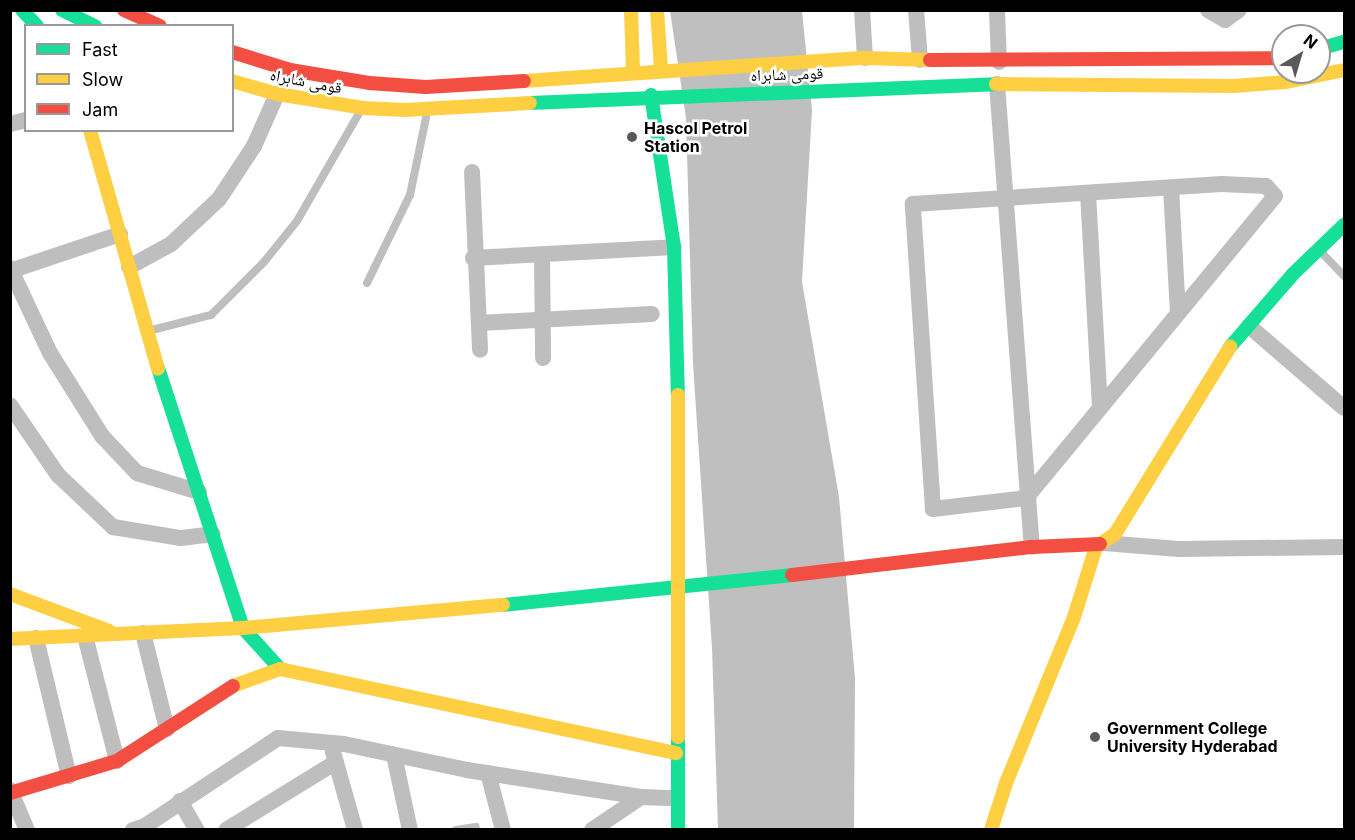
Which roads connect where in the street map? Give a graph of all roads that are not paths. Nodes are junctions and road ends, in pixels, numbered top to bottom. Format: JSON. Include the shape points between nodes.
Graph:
{"nodes":[{"id":1,"x":22,"y":10,"type":"edge"},
{"id":2,"x":62,"y":10,"type":"edge"},
{"id":3,"x":124,"y":10,"type":"edge"},
{"id":4,"x":632,"y":10,"type":"edge"},
{"id":5,"x":657,"y":10,"type":"edge"},
{"id":6,"x":862,"y":10,"type":"edge"},
{"id":7,"x":916,"y":10,"type":"edge"},
{"id":8,"x":997,"y":10,"type":"edge"},
{"id":9,"x":1208,"y":10,"type":"edge"},
{"id":10,"x":1239,"y":10,"type":"edge"},
{"id":11,"x":35,"y":24,"type":"edge"},
{"id":12,"x":91,"y":24,"type":"edge"},
{"id":13,"x":156,"y":24,"type":"edge"},
{"id":14,"x":234,"y":53,"type":"edge"},
{"id":15,"x":865,"y":58,"type":"junction"},
{"id":16,"x":1271,"y":58,"type":"edge"},
{"id":17,"x":920,"y":60,"type":"junction"},
{"id":18,"x":1233,"y":60,"type":"junction"},
{"id":19,"x":999,"y":62,"type":"junction"},
{"id":20,"x":666,"y":69,"type":"junction"},
{"id":21,"x":1344,"y":70,"type":"edge"},
{"id":22,"x":633,"y":71,"type":"junction"},
{"id":23,"x":234,"y":82,"type":"edge"},
{"id":24,"x":997,"y":84,"type":"junction"},
{"id":25,"x":1234,"y":86,"type":"junction"},
{"id":26,"x":426,"y":87,"type":"junction"},
{"id":27,"x":277,"y":94,"type":"junction"},
{"id":28,"x":656,"y":95,"type":"junction"},
{"id":29,"x":363,"y":108,"type":"junction"},
{"id":30,"x":428,"y":109,"type":"junction"},
{"id":31,"x":91,"y":132,"type":"edge"},
{"id":32,"x":472,"y":172,"type":"dead end"},
{"id":33,"x":1171,"y":188,"type":"junction"},
{"id":34,"x":1088,"y":193,"type":"junction"},
{"id":35,"x":1006,"y":197,"type":"junction"},
{"id":36,"x":1344,"y":225,"type":"edge"},
{"id":37,"x":120,"y":234,"type":"junction"},
{"id":38,"x":674,"y":247,"type":"junction"},
{"id":39,"x":1318,"y":248,"type":"junction"},
{"id":40,"x":542,"y":255,"type":"junction"},
{"id":41,"x":473,"y":258,"type":"junction"},
{"id":42,"x":129,"y":267,"type":"junction"},
{"id":43,"x":12,"y":269,"type":"edge"},
{"id":44,"x":1344,"y":276,"type":"edge"},
{"id":45,"x":367,"y":283,"type":"dead end"},
{"id":46,"x":1178,"y":313,"type":"junction"},
{"id":47,"x":652,"y":314,"type":"dead end"},
{"id":48,"x":543,"y":320,"type":"junction"},
{"id":49,"x":479,"y":323,"type":"junction"},
{"id":50,"x":1249,"y":326,"type":"junction"},
{"id":51,"x":146,"y":332,"type":"junction"},
{"id":52,"x":480,"y":350,"type":"dead end"},
{"id":53,"x":543,"y":358,"type":"dead end"},
{"id":54,"x":10,"y":405,"type":"edge"},
{"id":55,"x":1100,"y":408,"type":"junction"},
{"id":56,"x":1344,"y":408,"type":"edge"},
{"id":57,"x":199,"y":492,"type":"junction"},
{"id":58,"x":1026,"y":498,"type":"junction"},
{"id":59,"x":213,"y":534,"type":"junction"},
{"id":60,"x":1100,"y":545,"type":"junction"},
{"id":61,"x":1032,"y":547,"type":"junction"},
{"id":62,"x":1344,"y":547,"type":"edge"},
{"id":63,"x":677,"y":589,"type":"junction"},
{"id":64,"x":10,"y":594,"type":"edge"},
{"id":65,"x":243,"y":628,"type":"junction"},
{"id":66,"x":143,"y":633,"type":"junction"},
{"id":67,"x":116,"y":634,"type":"junction"},
{"id":68,"x":85,"y":636,"type":"junction"},
{"id":69,"x":36,"y":638,"type":"junction"},
{"id":70,"x":10,"y":639,"type":"edge"},
{"id":71,"x":280,"y":669,"type":"junction"},
{"id":72,"x":167,"y":729,"type":"junction"},
{"id":73,"x":330,"y":743,"type":"junction"},
{"id":74,"x":676,"y":753,"type":"junction"},
{"id":75,"x":394,"y":755,"type":"junction"},
{"id":76,"x":117,"y":761,"type":"junction"},
{"id":77,"x":336,"y":762,"type":"junction"},
{"id":78,"x":488,"y":773,"type":"junction"},
{"id":79,"x":69,"y":776,"type":"junction"},
{"id":80,"x":11,"y":792,"type":"edge"},
{"id":81,"x":641,"y":797,"type":"junction"},
{"id":82,"x":676,"y":798,"type":"junction"},
{"id":83,"x":180,"y":801,"type":"junction"},
{"id":84,"x":476,"y":827,"type":"dead end"},
{"id":85,"x":351,"y":828,"type":"edge"},
{"id":86,"x":27,"y":830,"type":"edge"},
{"id":87,"x":133,"y":830,"type":"edge"},
{"id":88,"x":197,"y":830,"type":"edge"},
{"id":89,"x":226,"y":830,"type":"edge"},
{"id":90,"x":410,"y":830,"type":"edge"},
{"id":91,"x":456,"y":830,"type":"edge"},
{"id":92,"x":503,"y":830,"type":"edge"},
{"id":93,"x":592,"y":830,"type":"edge"},
{"id":94,"x":678,"y":830,"type":"edge"},
{"id":95,"x":991,"y":830,"type":"edge"}],
"edges":[{"from":1,"to":11,"type":"main road"},
{"from":2,"to":12,"type":"main road"},
{"from":3,"to":13,"type":"main road"},
{"from":4,"to":22,"type":"main road"},
{"from":5,"to":20,"type":"main road"},
{"from":6,"to":15,"type":"street"},
{"from":7,"to":17,"type":"street"},
{"from":8,"to":19,"type":"street"},
{"from":9,"to":10,"type":"street","via":[[1224,20]]},
{"from":14,"to":26,"type":"main road","name":"قومی شاہراہ","via":[[290,70],[369,83]]},
{"from":15,"to":17,"type":"main road","name":"قومی شاہراہ"},
{"from":15,"to":20,"type":"main road","name":"قومی شاہراہ"},
{"from":16,"to":18,"type":"main road","name":"قومی شاہراہ"},
{"from":17,"to":19,"type":"main road","name":"قومی شاہراہ"},
{"from":18,"to":19,"type":"main road","name":"قومی شاہراہ"},
{"from":18,"to":25,"type":"main road"},
{"from":20,"to":22,"type":"main road","name":"قومی شاہراہ"},
{"from":21,"to":25,"type":"main road","name":"قومی شاہراہ","via":[[1286,82]]},
{"from":22,"to":26,"type":"main road","name":"قومی شاہراہ"},
{"from":23,"to":27,"type":"main road","name":"قومی شاہراہ"},
{"from":24,"to":25,"type":"main road","name":"قومی شاہراہ"},
{"from":24,"to":28,"type":"main road","name":"قومی شاہراہ"},
{"from":24,"to":35,"type":"street"},
{"from":26,"to":30,"type":"main road"},
{"from":27,"to":29,"type":"main road","name":"قومی شاہراہ"},
{"from":27,"to":42,"type":"street","via":[[254,146],[219,199],[171,244]]},
{"from":28,"to":30,"type":"main road","name":"قومی شاہراہ"},
{"from":28,"to":38,"type":"main road"},
{"from":29,"to":30,"type":"main road","name":"قومی شاہراہ"},
{"from":29,"to":51,"type":"lane","via":[[297,221],[264,262],[211,315]]},
{"from":30,"to":45,"type":"lane","via":[[410,195]]},
{"from":31,"to":37,"type":"main road"},
{"from":32,"to":41,"type":"street"},
{"from":33,"to":34,"type":"street"},
{"from":33,"to":46,"type":"street"},
{"from":33,"to":46,"type":"street","via":[[1266,186],[1275,196]]},
{"from":34,"to":35,"type":"street"},
{"from":34,"to":55,"type":"street"},
{"from":35,"to":58,"type":"street"},
{"from":35,"to":58,"type":"street","via":[[913,204],[914,227],[933,509]]},
{"from":36,"to":39,"type":"main road"},
{"from":37,"to":42,"type":"main road"},
{"from":37,"to":43,"type":"street"},
{"from":38,"to":40,"type":"street"},
{"from":38,"to":63,"type":"main road","via":[[678,317]]},
{"from":39,"to":44,"type":"lane"},
{"from":39,"to":50,"type":"main road"},
{"from":40,"to":41,"type":"street"},
{"from":40,"to":48,"type":"street"},
{"from":41,"to":49,"type":"street"},
{"from":42,"to":51,"type":"main road"},
{"from":43,"to":57,"type":"street","via":[[50,353],[102,436],[137,473]]},
{"from":46,"to":55,"type":"street"},
{"from":47,"to":48,"type":"street"},
{"from":48,"to":49,"type":"street"},
{"from":48,"to":53,"type":"street"},
{"from":49,"to":52,"type":"street"},
{"from":50,"to":56,"type":"street"},
{"from":50,"to":60,"type":"main road","via":[[1227,351],[1115,534]]},
{"from":51,"to":57,"type":"main road"},
{"from":54,"to":59,"type":"street","via":[[58,475],[113,527],[181,538]]},
{"from":55,"to":58,"type":"street"},
{"from":57,"to":59,"type":"main road"},
{"from":58,"to":61,"type":"street"},
{"from":59,"to":65,"type":"main road"},
{"from":60,"to":61,"type":"main road"},
{"from":60,"to":62,"type":"street","via":[[1179,549]]},
{"from":60,"to":95,"type":"main road"},
{"from":61,"to":63,"type":"main road"},
{"from":63,"to":65,"type":"main road"},
{"from":63,"to":74,"type":"main road"},
{"from":64,"to":67,"type":"main road"},
{"from":65,"to":66,"type":"main road"},
{"from":65,"to":71,"type":"main road"},
{"from":66,"to":67,"type":"main road"},
{"from":66,"to":72,"type":"street"},
{"from":67,"to":68,"type":"main road"},
{"from":68,"to":69,"type":"main road"},
{"from":68,"to":76,"type":"street"},
{"from":69,"to":70,"type":"main road"},
{"from":69,"to":79,"type":"street"},
{"from":71,"to":72,"type":"main road","via":[[222,690]]},
{"from":71,"to":74,"type":"main road"},
{"from":72,"to":76,"type":"main road"},
{"from":73,"to":75,"type":"street"},
{"from":73,"to":77,"type":"street"},
{"from":73,"to":83,"type":"street","via":[[278,738]]},
{"from":74,"to":82,"type":"main road"},
{"from":75,"to":78,"type":"street"},
{"from":75,"to":90,"type":"street"},
{"from":76,"to":79,"type":"main road"},
{"from":77,"to":85,"type":"street"},
{"from":77,"to":89,"type":"street"},
{"from":78,"to":81,"type":"street"},
{"from":78,"to":92,"type":"street"},
{"from":79,"to":80,"type":"main road"},
{"from":80,"to":86,"type":"street"},
{"from":81,"to":82,"type":"street"},
{"from":81,"to":93,"type":"street"},
{"from":82,"to":94,"type":"main road"},
{"from":83,"to":87,"type":"street"},
{"from":83,"to":88,"type":"street"},
{"from":84,"to":91,"type":"lane"}]}
